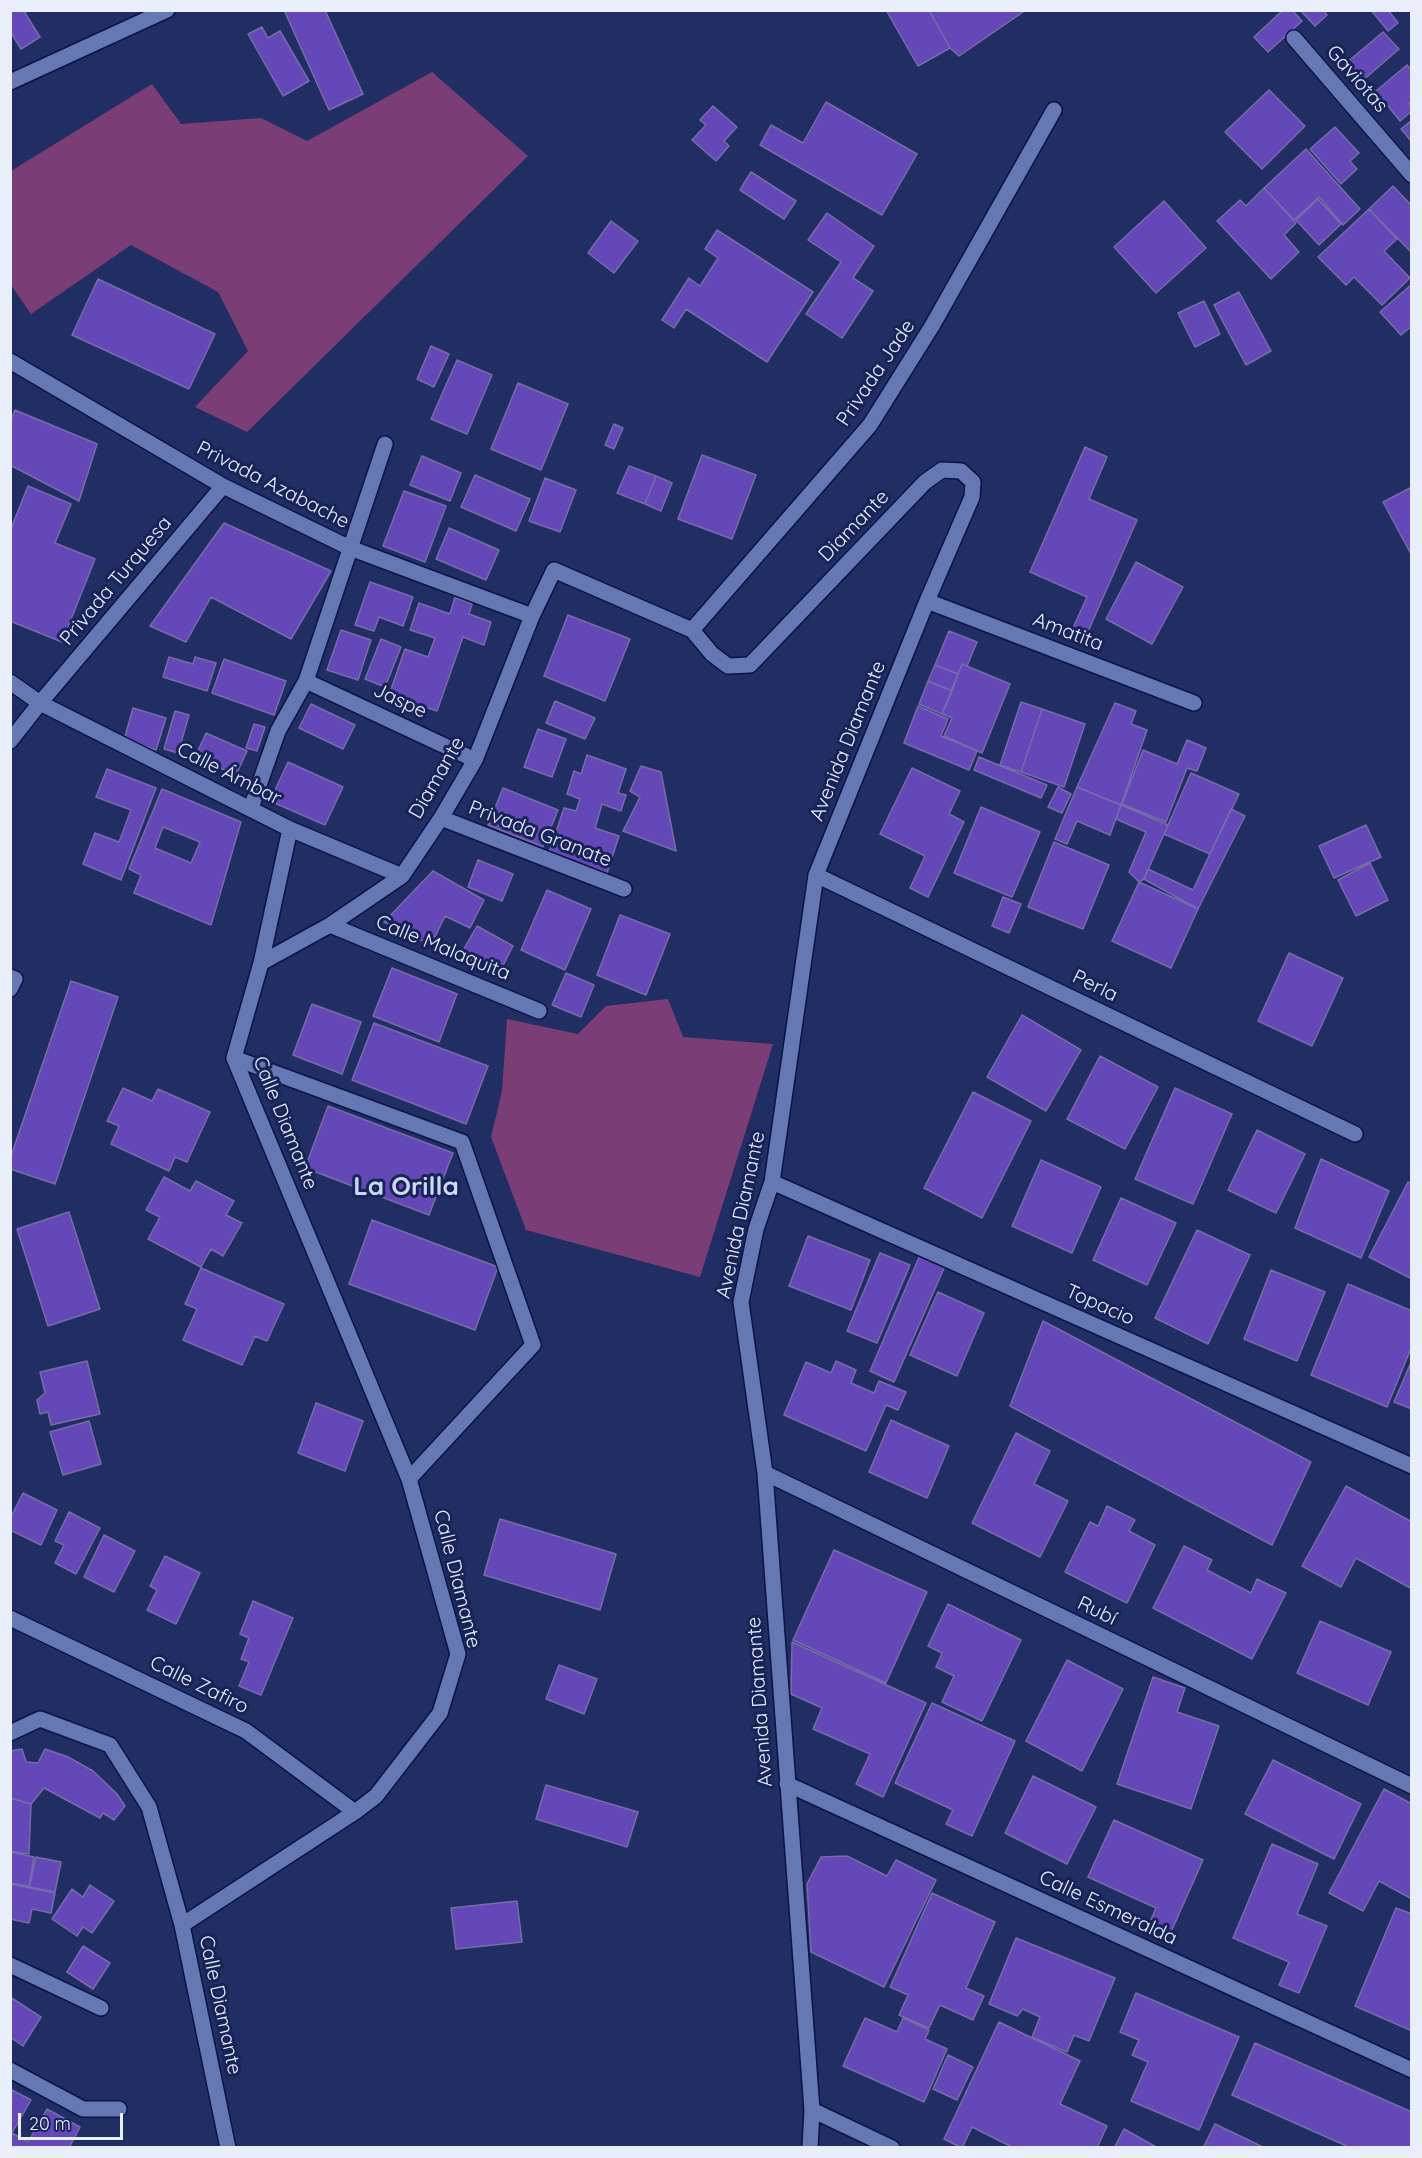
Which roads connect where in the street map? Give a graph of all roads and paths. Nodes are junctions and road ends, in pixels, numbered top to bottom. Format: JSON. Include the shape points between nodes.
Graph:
{"nodes":[{"id":1,"x":167,"y":10,"type":"edge"},
{"id":2,"x":1294,"y":38,"type":"dead end"},
{"id":3,"x":10,"y":82,"type":"edge"},
{"id":4,"x":1053,"y":110,"type":"dead end"},
{"id":5,"x":1412,"y":175,"type":"edge"},
{"id":6,"x":10,"y":361,"type":"edge"},
{"id":7,"x":385,"y":444,"type":"dead end"},
{"id":8,"x":961,"y":471,"type":"joint"},
{"id":9,"x":223,"y":486,"type":"junction"},
{"id":10,"x":350,"y":548,"type":"junction"},
{"id":11,"x":927,"y":601,"type":"junction"},
{"id":12,"x":532,"y":616,"type":"junction"},
{"id":13,"x":692,"y":630,"type":"junction"},
{"id":14,"x":306,"y":681,"type":"junction"},
{"id":15,"x":10,"y":682,"type":"edge"},
{"id":16,"x":40,"y":703,"type":"junction"},
{"id":17,"x":1194,"y":703,"type":"dead end"},
{"id":18,"x":10,"y":741,"type":"edge"},
{"id":19,"x":475,"y":760,"type":"junction"},
{"id":20,"x":251,"y":808,"type":"junction"},
{"id":21,"x":441,"y":818,"type":"junction"},
{"id":22,"x":290,"y":829,"type":"junction"},
{"id":23,"x":816,"y":875,"type":"junction"},
{"id":24,"x":402,"y":876,"type":"junction"},
{"id":25,"x":624,"y":889,"type":"dead end"},
{"id":26,"x":330,"y":925,"type":"junction"},
{"id":27,"x":261,"y":963,"type":"junction"},
{"id":28,"x":539,"y":1011,"type":"dead end"},
{"id":29,"x":234,"y":1058,"type":"junction"},
{"id":30,"x":1355,"y":1134,"type":"dead end"},
{"id":31,"x":772,"y":1182,"type":"junction"},
{"id":32,"x":1412,"y":1466,"type":"edge"},
{"id":33,"x":765,"y":1473,"type":"junction"},
{"id":34,"x":410,"y":1479,"type":"junction"},
{"id":35,"x":10,"y":1618,"type":"edge"},
{"id":36,"x":10,"y":1733,"type":"edge"},
{"id":37,"x":787,"y":1784,"type":"junction"},
{"id":38,"x":1412,"y":1786,"type":"edge"},
{"id":39,"x":355,"y":1812,"type":"junction"},
{"id":40,"x":182,"y":1925,"type":"junction"},
{"id":41,"x":10,"y":1965,"type":"edge"},
{"id":42,"x":101,"y":2008,"type":"dead end"},
{"id":43,"x":10,"y":2070,"type":"edge"},
{"id":44,"x":1412,"y":2070,"type":"edge"},
{"id":45,"x":119,"y":2109,"type":"dead end"},
{"id":46,"x":812,"y":2110,"type":"junction"},
{"id":47,"x":228,"y":2148,"type":"edge"},
{"id":48,"x":810,"y":2148,"type":"edge"},
{"id":49,"x":892,"y":2148,"type":"edge"}],
"edges":[{"from":1,"to":3,"type":"street"},
{"from":2,"to":5,"type":"street","name":"Gaviotas"},
{"from":4,"to":13,"type":"street","name":"Privada Jade","via":[[932,326],[870,425]]},
{"from":6,"to":9,"type":"street","name":"Privada Azabache"},
{"from":7,"to":10,"type":"street"},
{"from":8,"to":11,"type":"street","name":"Avenida Diamante","via":[[973,483],[972,497]]},
{"from":8,"to":13,"type":"street","name":"Diamante","via":[[942,470],[925,482],[750,665],[728,666]]},
{"from":9,"to":10,"type":"street","name":"Privada Azabache"},
{"from":9,"to":16,"type":"street","name":"Privada Turquesa"},
{"from":10,"to":12,"type":"street","name":"Privada Azabache"},
{"from":10,"to":14,"type":"street"},
{"from":11,"to":17,"type":"street","name":"Amatita"},
{"from":11,"to":23,"type":"street","name":"Avenida Diamante"},
{"from":12,"to":13,"type":"street","name":"Diamante","via":[[554,570]]},
{"from":12,"to":19,"type":"street","name":"Diamante"},
{"from":14,"to":19,"type":"street","name":"Jaspe"},
{"from":14,"to":20,"type":"street","via":[[278,731]]},
{"from":15,"to":16,"type":"street","name":"Calle Ámbar"},
{"from":16,"to":18,"type":"street","name":"Privada Turquesa"},
{"from":16,"to":20,"type":"street","name":"Calle Ámbar"},
{"from":19,"to":21,"type":"street","name":"Diamante"},
{"from":20,"to":22,"type":"street","name":"Calle Ámbar"},
{"from":21,"to":24,"type":"street","name":"Diamante"},
{"from":21,"to":25,"type":"street","name":"Privada Granate"},
{"from":22,"to":24,"type":"street","name":"Calle Ámbar"},
{"from":22,"to":27,"type":"street","name":"Calle Diamante"},
{"from":23,"to":30,"type":"street","name":"Perla"},
{"from":23,"to":31,"type":"street","name":"Avenida Diamante"},
{"from":24,"to":26,"type":"street","name":"Diamante"},
{"from":26,"to":27,"type":"street"},
{"from":26,"to":28,"type":"street","name":"Calle Malaquita"},
{"from":27,"to":29,"type":"street","name":"Calle Diamante"},
{"from":29,"to":34,"type":"street","name":"Calle Diamante"},
{"from":29,"to":34,"type":"street","via":[[462,1142],[533,1345]]},
{"from":31,"to":32,"type":"street","name":"Topacio"},
{"from":31,"to":33,"type":"street","name":"Avenida Diamante","via":[[756,1229],[741,1302]]},
{"from":33,"to":37,"type":"street","name":"Avenida Diamante"},
{"from":33,"to":38,"type":"street","name":"Rubí"},
{"from":34,"to":39,"type":"street","name":"Calle Diamante","via":[[458,1654],[441,1713],[376,1796]]},
{"from":35,"to":39,"type":"street","name":"Calle Zafiro","via":[[246,1731]]},
{"from":36,"to":40,"type":"street","via":[[40,1719],[110,1745],[149,1807]]},
{"from":37,"to":44,"type":"street","name":"Calle Esmeralda"},
{"from":37,"to":46,"type":"street","name":"Avenida Diamante"},
{"from":39,"to":40,"type":"street","name":"Calle Diamante"},
{"from":40,"to":47,"type":"street","name":"Calle Diamante"},
{"from":41,"to":42,"type":"street"},
{"from":43,"to":45,"type":"street","via":[[83,2109]]},
{"from":46,"to":48,"type":"street","name":"Avenida Diamante"},
{"from":46,"to":49,"type":"street"}]}
